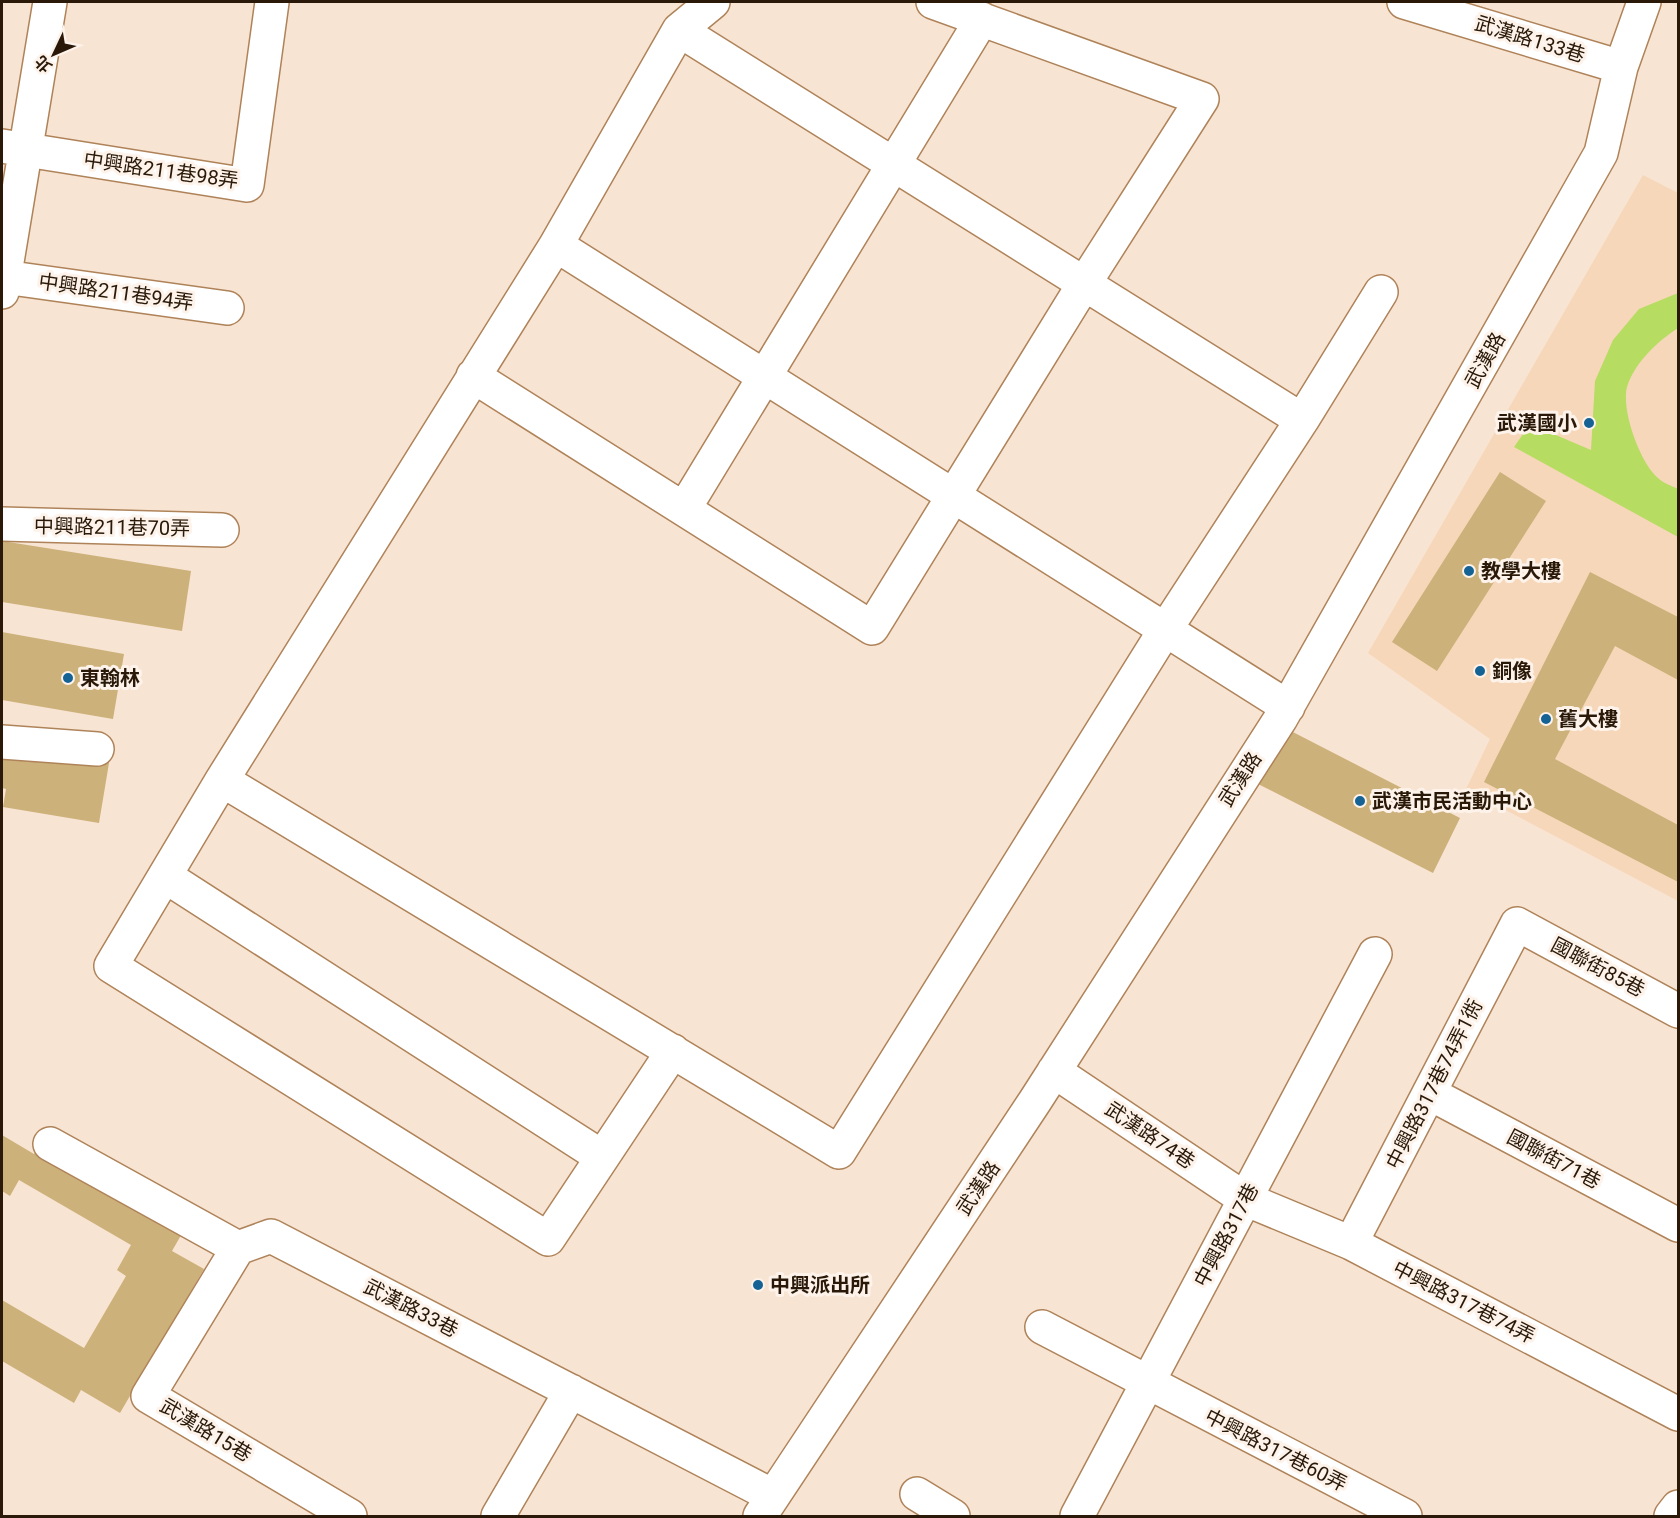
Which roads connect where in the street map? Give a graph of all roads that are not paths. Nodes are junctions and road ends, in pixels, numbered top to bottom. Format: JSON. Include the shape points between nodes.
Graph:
{"nodes":[{"id":1,"x":50,"y":2,"type":"edge"},
{"id":2,"x":272,"y":2,"type":"edge"},
{"id":3,"x":713,"y":2,"type":"edge"},
{"id":4,"x":933,"y":2,"type":"edge"},
{"id":5,"x":1404,"y":2,"type":"edge"},
{"id":6,"x":1644,"y":2,"type":"edge"},
{"id":7,"x":1444,"y":7,"type":"edge"},
{"id":8,"x":982,"y":19,"type":"junction"},
{"id":9,"x":679,"y":30,"type":"junction"},
{"id":10,"x":1621,"y":67,"type":"junction"},
{"id":11,"x":13,"y":147,"type":"edge"},
{"id":12,"x":894,"y":165,"type":"junction"},
{"id":13,"x":556,"y":245,"type":"junction"},
{"id":14,"x":3,"y":284,"type":"edge"},
{"id":15,"x":1084,"y":284,"type":"junction"},
{"id":16,"x":1381,"y":292,"type":"dead end"},
{"id":17,"x":227,"y":308,"type":"dead end"},
{"id":18,"x":473,"y":376,"type":"junction"},
{"id":19,"x":765,"y":377,"type":"junction"},
{"id":20,"x":1302,"y":420,"type":"junction"},
{"id":21,"x":954,"y":496,"type":"junction"},
{"id":22,"x":684,"y":509,"type":"junction"},
{"id":23,"x":2,"y":524,"type":"edge"},
{"id":24,"x":222,"y":530,"type":"dead end"},
{"id":25,"x":1165,"y":630,"type":"junction"},
{"id":26,"x":1288,"y":707,"type":"junction"},
{"id":27,"x":2,"y":742,"type":"edge"},
{"id":28,"x":97,"y":749,"type":"dead end"},
{"id":29,"x":222,"y":780,"type":"junction"},
{"id":30,"x":165,"y":876,"type":"junction"},
{"id":31,"x":1517,"y":924,"type":"joint"},
{"id":32,"x":1375,"y":954,"type":"dead end"},
{"id":33,"x":1678,"y":1011,"type":"edge"},
{"id":34,"x":673,"y":1051,"type":"junction"},
{"id":35,"x":1054,"y":1071,"type":"junction"},
{"id":36,"x":1429,"y":1094,"type":"junction"},
{"id":37,"x":50,"y":1144,"type":"dead end"},
{"id":38,"x":602,"y":1157,"type":"junction"},
{"id":39,"x":1245,"y":1198,"type":"junction"},
{"id":40,"x":1678,"y":1225,"type":"edge"},
{"id":41,"x":1351,"y":1243,"type":"junction"},
{"id":42,"x":238,"y":1248,"type":"junction"},
{"id":43,"x":1042,"y":1327,"type":"dead end"},
{"id":44,"x":1147,"y":1383,"type":"junction"},
{"id":45,"x":571,"y":1391,"type":"junction"},
{"id":46,"x":1678,"y":1414,"type":"edge"},
{"id":47,"x":916,"y":1494,"type":"dead end"},
{"id":48,"x":766,"y":1506,"type":"edge"},
{"id":49,"x":1678,"y":1507,"type":"edge"},
{"id":50,"x":350,"y":1516,"type":"edge"},
{"id":51,"x":498,"y":1516,"type":"edge"},
{"id":52,"x":953,"y":1516,"type":"edge"},
{"id":53,"x":1077,"y":1516,"type":"edge"},
{"id":54,"x":1405,"y":1516,"type":"edge"},
{"id":55,"x":1671,"y":1516,"type":"edge"}],
"edges":[{"from":1,"to":11,"type":"street"},
{"from":2,"to":11,"type":"street","name":"中興路211巷98弄","via":[[247,184]]},
{"from":3,"to":9,"type":"street"},
{"from":4,"to":8,"type":"street"},
{"from":5,"to":7,"type":"street","name":"武漢路133巷"},
{"from":6,"to":10,"type":"street","name":"武漢路"},
{"from":7,"to":10,"type":"street","name":"武漢路133巷"},
{"from":8,"to":12,"type":"street"},
{"from":8,"to":15,"type":"street","via":[[1202,99]]},
{"from":9,"to":12,"type":"street"},
{"from":9,"to":13,"type":"street"},
{"from":10,"to":26,"type":"street","name":"武漢路","via":[[1600,153]]},
{"from":11,"to":14,"type":"street"},
{"from":12,"to":15,"type":"street"},
{"from":12,"to":19,"type":"street"},
{"from":13,"to":18,"type":"street"},
{"from":13,"to":19,"type":"street"},
{"from":14,"to":17,"type":"street","name":"中興路211巷94弄"},
{"from":15,"to":20,"type":"street"},
{"from":15,"to":21,"type":"street"},
{"from":16,"to":20,"type":"street"},
{"from":18,"to":22,"type":"street"},
{"from":18,"to":29,"type":"street"},
{"from":19,"to":21,"type":"street"},
{"from":19,"to":22,"type":"street"},
{"from":20,"to":25,"type":"street"},
{"from":21,"to":22,"type":"street","via":[[872,628]]},
{"from":21,"to":25,"type":"street"},
{"from":23,"to":24,"type":"street","name":"中興路211巷70弄"},
{"from":25,"to":26,"type":"street"},
{"from":25,"to":34,"type":"street","via":[[839,1152]]},
{"from":26,"to":35,"type":"street","name":"武漢路"},
{"from":27,"to":28,"type":"street"},
{"from":29,"to":30,"type":"street"},
{"from":29,"to":34,"type":"street"},
{"from":30,"to":38,"type":"street"},
{"from":30,"to":38,"type":"street","via":[[111,966],[548,1239]]},
{"from":31,"to":33,"type":"street","name":"國聯街85巷"},
{"from":31,"to":36,"type":"street","name":"中興路317巷74弄1衖"},
{"from":32,"to":39,"type":"street","name":"中興路317巷"},
{"from":34,"to":38,"type":"street"},
{"from":35,"to":39,"type":"street","name":"武漢路74巷"},
{"from":35,"to":48,"type":"street","name":"武漢路"},
{"from":36,"to":40,"type":"street","name":"國聯街71巷"},
{"from":36,"to":41,"type":"street","name":"中興路317巷74弄1衖"},
{"from":37,"to":42,"type":"street"},
{"from":39,"to":41,"type":"street","name":"中興路317巷74弄"},
{"from":39,"to":44,"type":"street","name":"中興路317巷"},
{"from":41,"to":46,"type":"street","name":"中興路317巷74弄"},
{"from":42,"to":45,"type":"street","name":"武漢路33巷","via":[[272,1236]]},
{"from":42,"to":50,"type":"street","name":"武漢路15巷","via":[[148,1396]]},
{"from":43,"to":44,"type":"street","name":"中興路317巷60弄"},
{"from":44,"to":53,"type":"street","name":"中興路317巷"},
{"from":44,"to":54,"type":"street","name":"中興路317巷60弄"},
{"from":45,"to":48,"type":"street","name":"武漢路33巷"},
{"from":45,"to":51,"type":"street"},
{"from":47,"to":52,"type":"street"},
{"from":49,"to":55,"type":"street"}]}
